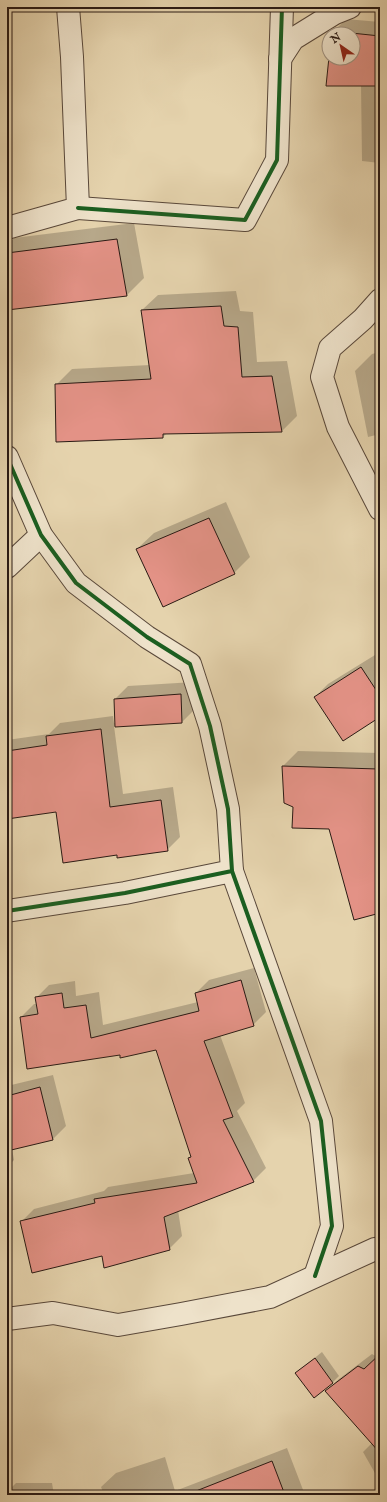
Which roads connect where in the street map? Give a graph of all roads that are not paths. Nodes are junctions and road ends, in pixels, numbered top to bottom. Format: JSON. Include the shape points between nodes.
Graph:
{"nodes":[{"id":1,"x":68,"y":7,"type":"edge"},
{"id":2,"x":282,"y":7,"type":"edge"},
{"id":3,"x":350,"y":7,"type":"edge"},
{"id":4,"x":280,"y":59,"type":"junction"},
{"id":5,"x":78,"y":208,"type":"junction"},
{"id":6,"x":7,"y":228,"type":"edge"},
{"id":7,"x":380,"y":300,"type":"edge"},
{"id":8,"x":7,"y":457,"type":"edge"},
{"id":9,"x":380,"y":509,"type":"edge"},
{"id":10,"x":40,"y":535,"type":"junction"},
{"id":11,"x":7,"y":566,"type":"edge"},
{"id":12,"x":232,"y":871,"type":"junction"},
{"id":13,"x":7,"y":911,"type":"edge"},
{"id":14,"x":380,"y":1248,"type":"edge"},
{"id":15,"x":315,"y":1276,"type":"junction"},
{"id":16,"x":7,"y":1319,"type":"edge"}],
"edges":[{"from":1,"to":5,"type":"street"},
{"from":2,"to":4,"type":"street"},
{"from":3,"to":4,"type":"street","via":[[335,13],[293,39]]},
{"from":4,"to":5,"type":"street","via":[[277,160],[245,220]]},
{"from":5,"to":6,"type":"street"},
{"from":7,"to":9,"type":"street","via":[[330,348],[322,377],[338,427]]},
{"from":8,"to":10,"type":"street"},
{"from":10,"to":11,"type":"street"},
{"from":10,"to":12,"type":"street","via":[[76,583],[147,638],[190,664],[210,726],[228,809]]},
{"from":12,"to":13,"type":"street","via":[[125,893]]},
{"from":12,"to":15,"type":"street","via":[[321,1121],[332,1226]]},
{"from":14,"to":15,"type":"street"},
{"from":15,"to":16,"type":"street","via":[[270,1297],[118,1325],[54,1313]]}]}
